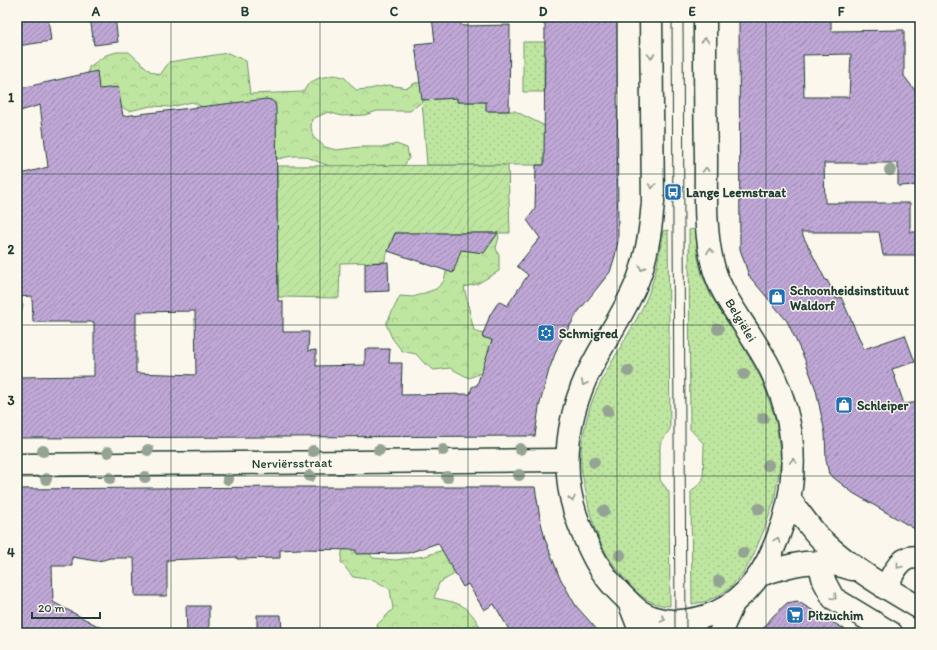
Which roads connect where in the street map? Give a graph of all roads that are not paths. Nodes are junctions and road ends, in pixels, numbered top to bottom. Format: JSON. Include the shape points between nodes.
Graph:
{"nodes":[{"id":1,"x":651,"y":17,"type":"edge"},
{"id":2,"x":705,"y":17,"type":"edge"},
{"id":3,"x":567,"y":460,"type":"junction"},
{"id":4,"x":17,"y":465,"type":"edge"},
{"id":5,"x":790,"y":500,"type":"junction"},
{"id":6,"x":920,"y":558,"type":"edge"},
{"id":7,"x":819,"y":562,"type":"junction"},
{"id":8,"x":860,"y":572,"type":"junction"},
{"id":9,"x":760,"y":575,"type":"junction"},
{"id":10,"x":885,"y":588,"type":"junction"},
{"id":11,"x":629,"y":602,"type":"junction"},
{"id":12,"x":734,"y":602,"type":"junction"},
{"id":13,"x":920,"y":608,"type":"edge"},
{"id":14,"x":641,"y":633,"type":"edge"},
{"id":15,"x":720,"y":633,"type":"edge"},
{"id":16,"x":891,"y":633,"type":"edge"}],
"edges":[{"from":1,"to":3,"type":"street","name":"Belgiëlei","one_way":true,"via":[[653,202],[647,252],[626,305],[580,390],[570,426]]},
{"from":5,"to":2,"type":"street","name":"Belgiëlei","one_way":true,"via":[[793,472],[792,439],[781,394],[763,356],[722,288],[714,270],[709,243],[706,209]]},
{"from":3,"to":4,"type":"street","name":"Nerviërsstraat"},
{"from":3,"to":11,"type":"street","name":"Belgiëlei","one_way":true,"via":[[568,485],[586,544],[599,569]]},
{"from":5,"to":8,"type":"street","via":[[813,531]]},
{"from":9,"to":5,"type":"street","name":"Belgiëlei","one_way":true,"via":[[772,552]]},
{"from":6,"to":10,"type":"street","one_way":true,"via":[[912,556],[899,564]]},
{"from":7,"to":8,"type":"street"},
{"from":7,"to":9,"type":"street","via":[[789,565]]},
{"from":7,"to":16,"type":"street","one_way":true,"via":[[824,581],[833,598]]},
{"from":8,"to":10,"type":"street"},
{"from":9,"to":12,"type":"street","name":"Belgiëlei"},
{"from":10,"to":13,"type":"street"},
{"from":11,"to":12,"type":"street","name":"Belgiëlei","one_way":true,"via":[[650,617],[681,621],[701,618]]},
{"from":11,"to":14,"type":"street","name":"Belgiëlei"},
{"from":12,"to":15,"type":"street","name":"Belgiëlei"}]}
